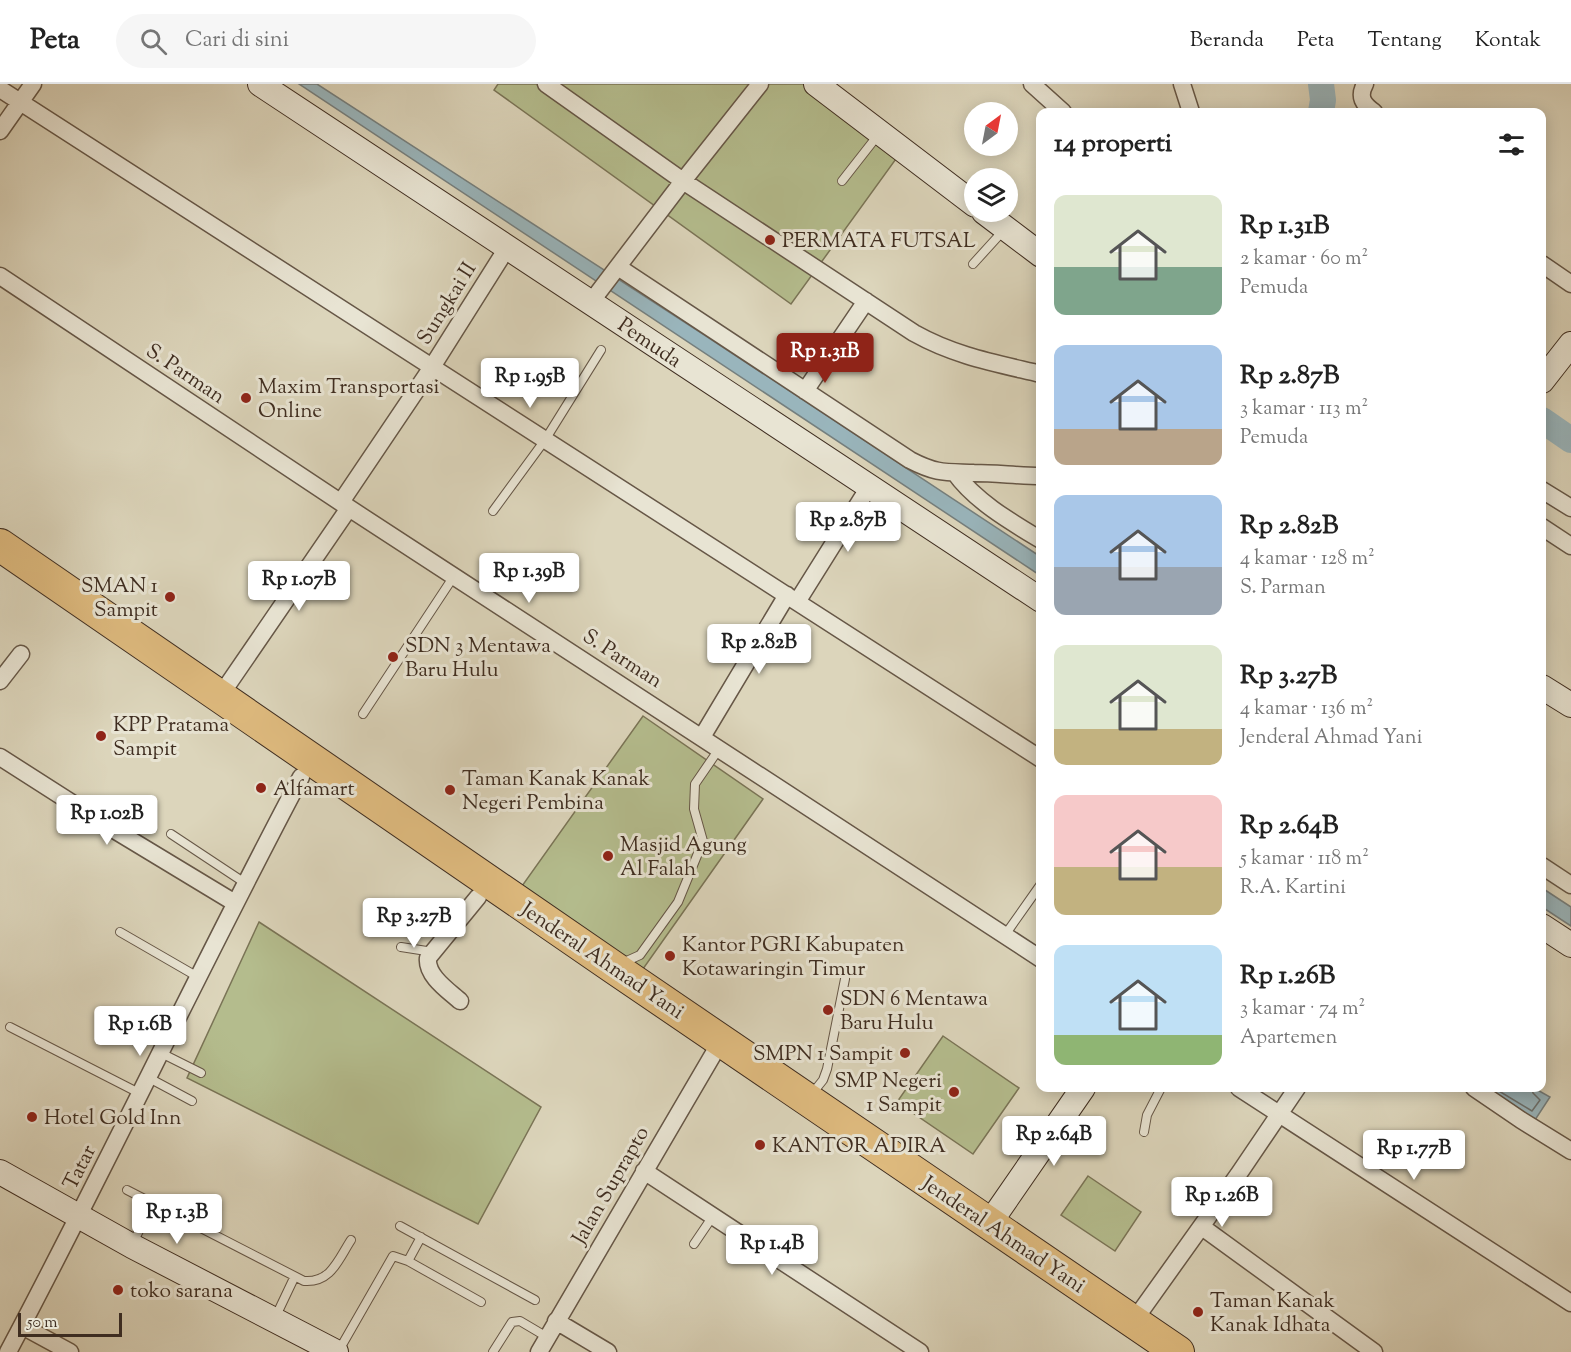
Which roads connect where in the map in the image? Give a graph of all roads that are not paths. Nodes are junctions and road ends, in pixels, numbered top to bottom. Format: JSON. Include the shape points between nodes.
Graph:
{"nodes":[{"id":1,"x":33,"y":84,"type":"edge"},
{"id":2,"x":260,"y":84,"type":"edge"},
{"id":3,"x":760,"y":84,"type":"edge"},
{"id":4,"x":816,"y":84,"type":"edge"},
{"id":5,"x":1032,"y":84,"type":"edge"},
{"id":6,"x":1182,"y":84,"type":"edge"},
{"id":7,"x":1365,"y":84,"type":"edge"},
{"id":8,"x":553,"y":86,"type":"edge"},
{"id":9,"x":0,"y":89,"type":"edge"},
{"id":10,"x":20,"y":102,"type":"junction"},
{"id":11,"x":1059,"y":108,"type":"edge"},
{"id":12,"x":1190,"y":108,"type":"edge"},
{"id":13,"x":1370,"y":108,"type":"edge"},
{"id":14,"x":0,"y":131,"type":"edge"},
{"id":15,"x":880,"y":133,"type":"junction"},
{"id":16,"x":842,"y":180,"type":"dead end"},
{"id":17,"x":683,"y":181,"type":"junction"},
{"id":18,"x":964,"y":197,"type":"edge"},
{"id":19,"x":998,"y":222,"type":"edge"},
{"id":20,"x":1006,"y":228,"type":"junction"},
{"id":21,"x":507,"y":248,"type":"junction"},
{"id":22,"x":1036,"y":251,"type":"edge"},
{"id":23,"x":973,"y":264,"type":"dead end"},
{"id":24,"x":1546,"y":267,"type":"edge"},
{"id":25,"x":615,"y":271,"type":"junction"},
{"id":26,"x":0,"y":276,"type":"edge"},
{"id":27,"x":1571,"y":284,"type":"edge"},
{"id":28,"x":596,"y":296,"type":"junction"},
{"id":29,"x":866,"y":301,"type":"junction"},
{"id":30,"x":1571,"y":344,"type":"edge"},
{"id":31,"x":601,"y":350,"type":"dead end"},
{"id":32,"x":432,"y":367,"type":"junction"},
{"id":33,"x":1036,"y":373,"type":"edge"},
{"id":34,"x":1546,"y":376,"type":"edge"},
{"id":35,"x":804,"y":391,"type":"junction"},
{"id":36,"x":545,"y":440,"type":"junction"},
{"id":37,"x":955,"y":473,"type":"junction"},
{"id":38,"x":1036,"y":476,"type":"edge"},
{"id":39,"x":869,"y":487,"type":"junction"},
{"id":40,"x":1546,"y":492,"type":"edge"},
{"id":41,"x":345,"y":505,"type":"junction"},
{"id":42,"x":1571,"y":508,"type":"edge"},
{"id":43,"x":494,"y":511,"type":"dead end"},
{"id":44,"x":1546,"y":530,"type":"edge"},
{"id":45,"x":1036,"y":537,"type":"edge"},
{"id":46,"x":0,"y":545,"type":"edge"},
{"id":47,"x":1571,"y":546,"type":"edge"},
{"id":48,"x":0,"y":567,"type":"edge"},
{"id":49,"x":454,"y":576,"type":"junction"},
{"id":50,"x":1036,"y":597,"type":"edge"},
{"id":51,"x":792,"y":599,"type":"junction"},
{"id":52,"x":21,"y":654,"type":"dead end"},
{"id":53,"x":0,"y":681,"type":"edge"},
{"id":54,"x":1546,"y":689,"type":"edge"},
{"id":55,"x":220,"y":696,"type":"junction"},
{"id":56,"x":1571,"y":705,"type":"edge"},
{"id":57,"x":363,"y":714,"type":"dead end"},
{"id":58,"x":702,"y":737,"type":"junction"},
{"id":59,"x":720,"y":748,"type":"junction"},
{"id":60,"x":1036,"y":756,"type":"edge"},
{"id":61,"x":0,"y":757,"type":"edge"},
{"id":62,"x":301,"y":777,"type":"junction"},
{"id":63,"x":171,"y":834,"type":"dead end"},
{"id":64,"x":1546,"y":869,"type":"edge"},
{"id":65,"x":245,"y":883,"type":"junction"},
{"id":66,"x":1571,"y":885,"type":"edge"},
{"id":67,"x":1036,"y":891,"type":"edge"},
{"id":68,"x":477,"y":897,"type":"junction"},
{"id":69,"x":234,"y":903,"type":"junction"},
{"id":70,"x":1546,"y":929,"type":"edge"},
{"id":71,"x":120,"y":932,"type":"dead end"},
{"id":72,"x":1005,"y":935,"type":"junction"},
{"id":73,"x":1571,"y":945,"type":"edge"},
{"id":74,"x":401,"y":947,"type":"dead end"},
{"id":75,"x":433,"y":952,"type":"junction"},
{"id":76,"x":1036,"y":956,"type":"edge"},
{"id":77,"x":613,"y":968,"type":"junction"},
{"id":78,"x":198,"y":978,"type":"junction"},
{"id":79,"x":845,"y":979,"type":"dead end"},
{"id":80,"x":460,"y":1001,"type":"dead end"},
{"id":81,"x":10,"y":1027,"type":"dead end"},
{"id":82,"x":716,"y":1048,"type":"junction"},
{"id":83,"x":161,"y":1053,"type":"junction"},
{"id":84,"x":201,"y":1073,"type":"dead end"},
{"id":85,"x":149,"y":1078,"type":"junction"},
{"id":86,"x":1080,"y":1092,"type":"edge"},
{"id":87,"x":1159,"y":1092,"type":"edge"},
{"id":88,"x":1245,"y":1092,"type":"edge"},
{"id":89,"x":1294,"y":1092,"type":"edge"},
{"id":90,"x":1480,"y":1092,"type":"edge"},
{"id":91,"x":141,"y":1094,"type":"junction"},
{"id":92,"x":807,"y":1100,"type":"junction"},
{"id":93,"x":192,"y":1101,"type":"dead end"},
{"id":94,"x":1279,"y":1114,"type":"junction"},
{"id":95,"x":1144,"y":1132,"type":"dead end"},
{"id":96,"x":1571,"y":1151,"type":"edge"},
{"id":97,"x":644,"y":1171,"type":"junction"},
{"id":98,"x":0,"y":1172,"type":"edge"},
{"id":99,"x":127,"y":1190,"type":"dead end"},
{"id":100,"x":152,"y":1204,"type":"junction"},
{"id":101,"x":713,"y":1216,"type":"junction"},
{"id":102,"x":79,"y":1217,"type":"junction"},
{"id":103,"x":989,"y":1224,"type":"junction"},
{"id":104,"x":400,"y":1226,"type":"dead end"},
{"id":105,"x":1202,"y":1227,"type":"junction"},
{"id":106,"x":421,"y":1237,"type":"junction"},
{"id":107,"x":351,"y":1240,"type":"dead end"},
{"id":108,"x":694,"y":1244,"type":"dead end"},
{"id":109,"x":132,"y":1245,"type":"junction"},
{"id":110,"x":408,"y":1261,"type":"junction"},
{"id":111,"x":294,"y":1278,"type":"junction"},
{"id":112,"x":535,"y":1300,"type":"dead end"},
{"id":113,"x":482,"y":1302,"type":"dead end"},
{"id":114,"x":1571,"y":1303,"type":"edge"},
{"id":115,"x":274,"y":1320,"type":"junction"},
{"id":116,"x":556,"y":1321,"type":"junction"},
{"id":117,"x":1133,"y":1322,"type":"junction"},
{"id":118,"x":22,"y":1326,"type":"junction"},
{"id":119,"x":547,"y":1337,"type":"junction"},
{"id":120,"x":8,"y":1352,"type":"edge"},
{"id":121,"x":70,"y":1352,"type":"edge"},
{"id":122,"x":337,"y":1352,"type":"edge"},
{"id":123,"x":493,"y":1352,"type":"edge"},
{"id":124,"x":539,"y":1352,"type":"edge"},
{"id":125,"x":608,"y":1352,"type":"edge"},
{"id":126,"x":920,"y":1352,"type":"edge"},
{"id":127,"x":1142,"y":1352,"type":"edge"},
{"id":128,"x":1178,"y":1352,"type":"edge"},
{"id":129,"x":1374,"y":1352,"type":"edge"}],
"edges":[{"from":1,"to":10,"type":"street"},
{"from":2,"to":21,"type":"street","name":"Pemuda"},
{"from":3,"to":17,"type":"street"},
{"from":4,"to":15,"type":"street"},
{"from":5,"to":11,"type":"street"},
{"from":6,"to":12,"type":"street"},
{"from":7,"to":13,"type":"street","via":[[1362,100]]},
{"from":8,"to":17,"type":"street"},
{"from":9,"to":10,"type":"street"},
{"from":10,"to":14,"type":"street"},
{"from":10,"to":32,"type":"street"},
{"from":15,"to":16,"type":"lane"},
{"from":15,"to":18,"type":"street"},
{"from":17,"to":25,"type":"street"},
{"from":17,"to":29,"type":"street"},
{"from":19,"to":20,"type":"street"},
{"from":20,"to":22,"type":"street"},
{"from":20,"to":23,"type":"lane"},
{"from":21,"to":28,"type":"street","name":"Pemuda"},
{"from":21,"to":32,"type":"street","name":"Sungkai II"},
{"from":24,"to":27,"type":"street"},
{"from":25,"to":28,"type":"street"},
{"from":25,"to":35,"type":"street"},
{"from":26,"to":41,"type":"street","name":"S. Parman"},
{"from":28,"to":39,"type":"street","name":"Pemuda"},
{"from":29,"to":33,"type":"street","via":[[943,348]]},
{"from":29,"to":35,"type":"street"},
{"from":30,"to":34,"type":"street"},
{"from":31,"to":36,"type":"lane"},
{"from":32,"to":36,"type":"street"},
{"from":32,"to":41,"type":"street","name":"Sungkai II"},
{"from":35,"to":37,"type":"street","via":[[926,469]]},
{"from":36,"to":43,"type":"lane"},
{"from":36,"to":51,"type":"street"},
{"from":37,"to":38,"type":"street"},
{"from":37,"to":45,"type":"street","via":[[968,488]]},
{"from":39,"to":50,"type":"street","name":"Pemuda"},
{"from":39,"to":51,"type":"street"},
{"from":40,"to":42,"type":"street"},
{"from":41,"to":49,"type":"street","name":"S. Parman"},
{"from":41,"to":55,"type":"street","name":"Sungkai II"},
{"from":44,"to":47,"type":"street"},
{"from":46,"to":55,"type":"highway","name":"Jenderal Ahmad Yani"},
{"from":48,"to":62,"type":"highway","name":"Jenderal Ahmad Yani"},
{"from":49,"to":57,"type":"lane"},
{"from":49,"to":58,"type":"street","name":"S. Parman"},
{"from":51,"to":58,"type":"street"},
{"from":51,"to":60,"type":"street"},
{"from":52,"to":53,"type":"street"},
{"from":54,"to":56,"type":"street"},
{"from":55,"to":77,"type":"highway","name":"Jenderal Ahmad Yani"},
{"from":58,"to":59,"type":"street","name":"S. Parman"},
{"from":59,"to":72,"type":"street","name":"S. Parman"},
{"from":59,"to":77,"type":"lane","via":[[695,784],[694,809],[703,841],[678,902],[640,955]]},
{"from":61,"to":69,"type":"street"},
{"from":62,"to":65,"type":"street","name":"Tatar"},
{"from":62,"to":68,"type":"highway","name":"Jenderal Ahmad Yani"},
{"from":63,"to":65,"type":"lane"},
{"from":64,"to":66,"type":"street"},
{"from":65,"to":69,"type":"street","name":"Tatar"},
{"from":67,"to":72,"type":"lane"},
{"from":68,"to":75,"type":"street"},
{"from":68,"to":82,"type":"highway","name":"Jenderal Ahmad Yani"},
{"from":69,"to":78,"type":"street","name":"Tatar"},
{"from":70,"to":73,"type":"street"},
{"from":71,"to":78,"type":"lane"},
{"from":72,"to":76,"type":"street","name":"S. Parman"},
{"from":74,"to":75,"type":"lane"},
{"from":75,"to":80,"type":"street","via":[[427,964]]},
{"from":77,"to":82,"type":"highway","name":"Jenderal Ahmad Yani"},
{"from":78,"to":83,"type":"street","name":"Tatar"},
{"from":79,"to":92,"type":"lane","via":[[827,1069]]},
{"from":81,"to":91,"type":"lane"},
{"from":82,"to":92,"type":"highway","name":"Jenderal Ahmad Yani"},
{"from":82,"to":97,"type":"street","name":"Jalan Suprapto"},
{"from":82,"to":127,"type":"highway","name":"Jenderal Ahmad Yani"},
{"from":83,"to":84,"type":"lane"},
{"from":83,"to":85,"type":"street","name":"Tatar"},
{"from":85,"to":91,"type":"street","name":"Tatar"},
{"from":85,"to":93,"type":"lane"},
{"from":86,"to":103,"type":"street"},
{"from":87,"to":95,"type":"lane","via":[[1147,1115]]},
{"from":88,"to":94,"type":"street"},
{"from":89,"to":94,"type":"street"},
{"from":90,"to":96,"type":"street"},
{"from":91,"to":102,"type":"street","name":"Tatar"},
{"from":92,"to":103,"type":"highway","name":"Jenderal Ahmad Yani"},
{"from":94,"to":105,"type":"street"},
{"from":94,"to":114,"type":"street"},
{"from":97,"to":101,"type":"street"},
{"from":97,"to":116,"type":"street","name":"Jalan Suprapto"},
{"from":98,"to":102,"type":"street"},
{"from":99,"to":100,"type":"lane"},
{"from":100,"to":109,"type":"lane"},
{"from":100,"to":111,"type":"lane"},
{"from":101,"to":108,"type":"lane"},
{"from":101,"to":126,"type":"street"},
{"from":102,"to":109,"type":"street"},
{"from":102,"to":118,"type":"street","name":"Tatar"},
{"from":103,"to":117,"type":"highway","name":"Jenderal Ahmad Yani"},
{"from":104,"to":106,"type":"lane"},
{"from":105,"to":117,"type":"street"},
{"from":105,"to":129,"type":"street"},
{"from":106,"to":110,"type":"lane"},
{"from":106,"to":112,"type":"lane"},
{"from":107,"to":111,"type":"lane","via":[[322,1279],[317,1282]]},
{"from":109,"to":115,"type":"street"},
{"from":110,"to":113,"type":"lane"},
{"from":110,"to":122,"type":"lane","via":[[397,1256],[390,1259]]},
{"from":111,"to":115,"type":"lane"},
{"from":115,"to":122,"type":"street"},
{"from":116,"to":119,"type":"street","name":"Jalan Suprapto"},
{"from":116,"to":125,"type":"street"},
{"from":117,"to":128,"type":"highway","name":"Jenderal Ahmad Yani"},
{"from":118,"to":120,"type":"street","name":"Tatar"},
{"from":118,"to":121,"type":"street"},
{"from":119,"to":123,"type":"lane","via":[[520,1321],[512,1322]]},
{"from":119,"to":124,"type":"street","name":"Jalan Suprapto"}]}
